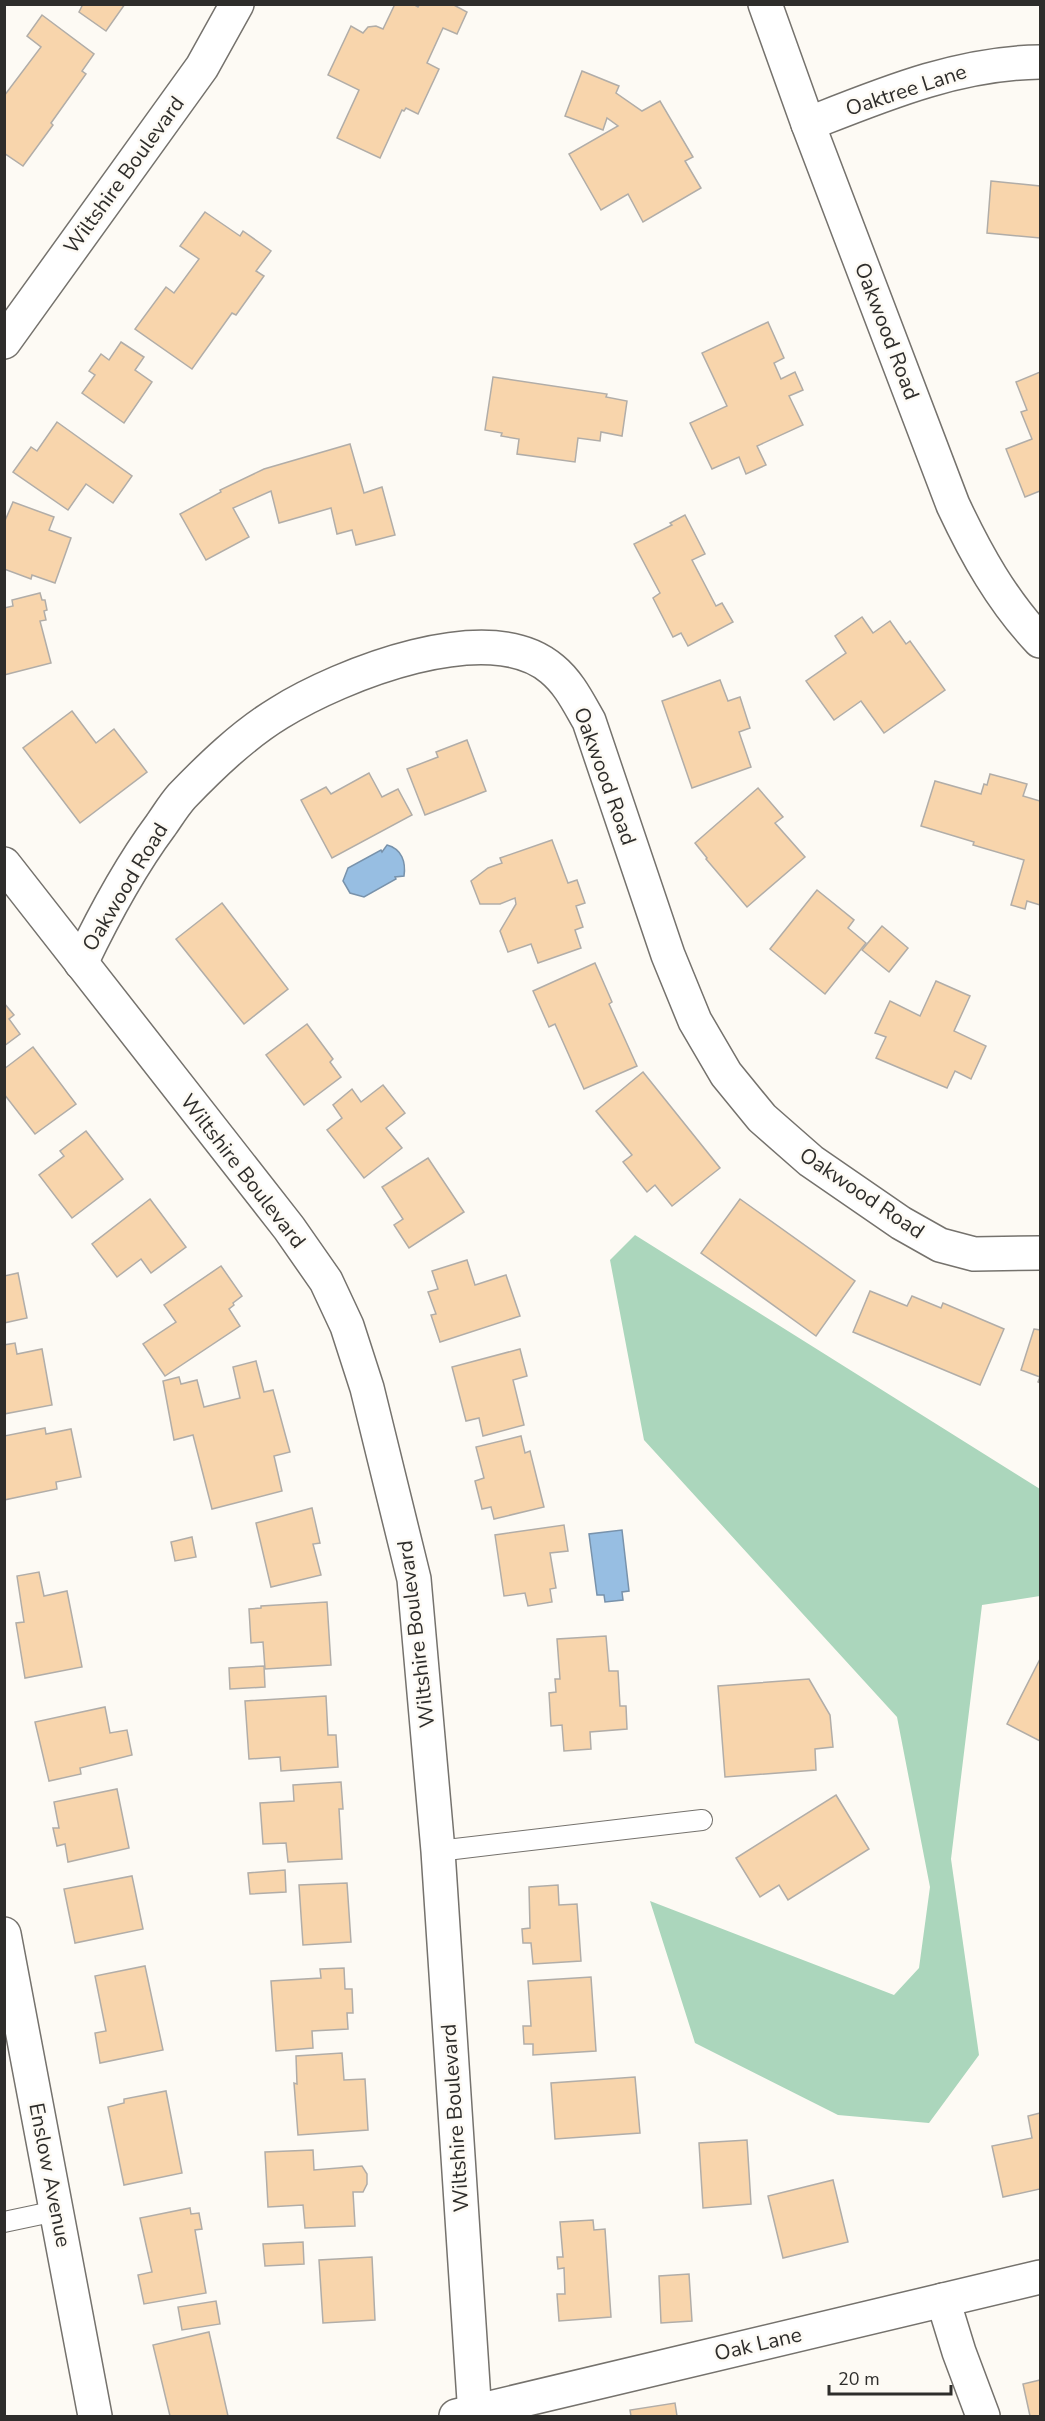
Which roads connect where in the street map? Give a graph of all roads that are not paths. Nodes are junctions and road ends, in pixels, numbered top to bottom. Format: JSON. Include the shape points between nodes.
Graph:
{"nodes":[{"id":1,"x":237,"y":4,"type":"edge"},
{"id":2,"x":765,"y":4,"type":"edge"},
{"id":3,"x":1041,"y":62,"type":"edge"},
{"id":4,"x":808,"y":124,"type":"junction"},
{"id":5,"x":4,"y":342,"type":"edge"},
{"id":6,"x":1041,"y":640,"type":"edge"},
{"id":7,"x":4,"y":864,"type":"edge"},
{"id":8,"x":81,"y":963,"type":"junction"},
{"id":9,"x":1041,"y":1253,"type":"edge"},
{"id":10,"x":702,"y":1820,"type":"dead end"},
{"id":11,"x":438,"y":1851,"type":"junction"},
{"id":12,"x":4,"y":1934,"type":"edge"},
{"id":13,"x":56,"y":2211,"type":"junction"},
{"id":14,"x":4,"y":2222,"type":"edge"},
{"id":15,"x":1041,"y":2277,"type":"edge"},
{"id":16,"x":943,"y":2300,"type":"junction"},
{"id":17,"x":469,"y":2415,"type":"edge"},
{"id":18,"x":95,"y":2416,"type":"edge"},
{"id":19,"x":983,"y":2416,"type":"edge"}],
"edges":[{"from":1,"to":5,"type":"street","name":"Wiltshire Boulevard","via":[[202,67]]},
{"from":2,"to":4,"type":"street","name":"Oakwood Road"},
{"from":3,"to":4,"type":"street","name":"Oaktree Lane","via":[[968,69],[922,81]]},
{"from":4,"to":6,"type":"street","name":"Oakwood Road","via":[[970,542],[999,590]]},
{"from":7,"to":8,"type":"street","name":"Wiltshire Boulevard"},
{"from":8,"to":9,"type":"street","name":"Oakwood Road","via":[[142,850],[181,798],[228,751],[278,713],[338,682],[407,659],[481,646],[508,648],[552,668],[572,690],[589,721],[668,955],[695,1021],[726,1074],[762,1118],[811,1161],[940,1245],[974,1254]]},
{"from":8,"to":11,"type":"street","name":"Wiltshire Boulevard","via":[[289,1228],[326,1281],[347,1326],[367,1388],[414,1579]]},
{"from":10,"to":11,"type":"lane"},
{"from":11,"to":17,"type":"street","name":"Wiltshire Boulevard"},
{"from":12,"to":13,"type":"street","name":"Enslow Avenue"},
{"from":13,"to":14,"type":"lane"},
{"from":13,"to":18,"type":"street","name":"Enslow Avenue"},
{"from":15,"to":16,"type":"street","name":"Oak Lane"},
{"from":16,"to":17,"type":"street","name":"Oak Lane"},
{"from":16,"to":19,"type":"street"}]}
